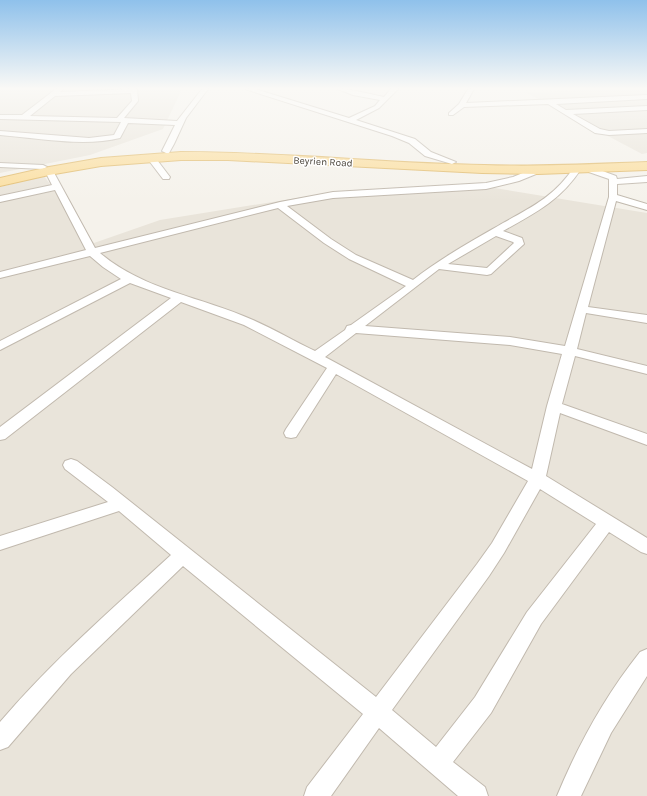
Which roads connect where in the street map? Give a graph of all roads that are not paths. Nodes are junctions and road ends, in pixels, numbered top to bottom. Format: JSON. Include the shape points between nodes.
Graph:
{"nodes":[{"id":1,"x":121,"y":126,"type":"edge"},
{"id":2,"x":179,"y":126,"type":"edge"},
{"id":3,"x":368,"y":126,"type":"edge"},
{"id":4,"x":589,"y":126,"type":"edge"},
{"id":5,"x":647,"y":131,"type":"edge"},
{"id":6,"x":0,"y":133,"type":"edge"},
{"id":7,"x":41,"y":137,"type":"junction"},
{"id":8,"x":32,"y":144,"type":"dead end"},
{"id":9,"x":172,"y":149,"type":"junction"},
{"id":10,"x":150,"y":158,"type":"junction"},
{"id":11,"x":647,"y":160,"type":"edge"},
{"id":12,"x":452,"y":162,"type":"junction"},
{"id":13,"x":0,"y":165,"type":"edge"},
{"id":14,"x":28,"y":166,"type":"junction"},
{"id":15,"x":625,"y":166,"type":"junction"},
{"id":16,"x":647,"y":166,"type":"edge"},
{"id":17,"x":582,"y":168,"type":"junction"},
{"id":18,"x":46,"y":169,"type":"junction"},
{"id":19,"x":0,"y":170,"type":"edge"},
{"id":20,"x":538,"y":170,"type":"junction"},
{"id":21,"x":0,"y":176,"type":"edge"},
{"id":22,"x":166,"y":177,"type":"dead end"},
{"id":23,"x":647,"y":179,"type":"edge"},
{"id":24,"x":0,"y":182,"type":"edge"},
{"id":25,"x":614,"y":186,"type":"junction"},
{"id":26,"x":57,"y":187,"type":"junction"},
{"id":27,"x":0,"y":199,"type":"edge"},
{"id":28,"x":280,"y":205,"type":"junction"},
{"id":29,"x":647,"y":206,"type":"edge"},
{"id":30,"x":494,"y":232,"type":"junction"},
{"id":31,"x":91,"y":251,"type":"junction"},
{"id":32,"x":437,"y":266,"type":"junction"},
{"id":33,"x":0,"y":275,"type":"edge"},
{"id":34,"x":129,"y":279,"type":"junction"},
{"id":35,"x":414,"y":285,"type":"junction"},
{"id":36,"x":180,"y":297,"type":"junction"},
{"id":37,"x":581,"y":309,"type":"junction"},
{"id":38,"x":647,"y":319,"type":"edge"},
{"id":39,"x":351,"y":329,"type":"junction"},
{"id":40,"x":0,"y":346,"type":"edge"},
{"id":41,"x":570,"y":351,"type":"junction"},
{"id":42,"x":316,"y":357,"type":"junction"},
{"id":43,"x":334,"y":367,"type":"junction"},
{"id":44,"x":647,"y":370,"type":"edge"},
{"id":45,"x":554,"y":406,"type":"junction"},
{"id":46,"x":291,"y":433,"type":"dead end"},
{"id":47,"x":0,"y":434,"type":"edge"},
{"id":48,"x":647,"y":440,"type":"edge"},
{"id":49,"x":71,"y":465,"type":"dead end"},
{"id":50,"x":537,"y":479,"type":"junction"},
{"id":51,"x":121,"y":504,"type":"junction"},
{"id":52,"x":607,"y":522,"type":"junction"},
{"id":53,"x":0,"y":543,"type":"edge"},
{"id":54,"x":647,"y":548,"type":"edge"},
{"id":55,"x":183,"y":555,"type":"junction"},
{"id":56,"x":647,"y":659,"type":"edge"},
{"id":57,"x":377,"y":712,"type":"junction"},
{"id":58,"x":0,"y":739,"type":"edge"},
{"id":59,"x":437,"y":764,"type":"junction"},
{"id":60,"x":469,"y":794,"type":"edge"},
{"id":61,"x":316,"y":796,"type":"edge"},
{"id":62,"x":569,"y":796,"type":"edge"}],
"edges":[{"from":1,"to":7,"type":"street","via":[[119,134],[106,139]]},
{"from":2,"to":9,"type":"street"},
{"from":3,"to":12,"type":"street","via":[[412,141],[428,154]]},
{"from":4,"to":5,"type":"street","via":[[598,131],[615,133]]},
{"from":6,"to":7,"type":"street"},
{"from":7,"to":8,"type":"street"},
{"from":9,"to":12,"type":"main road","name":"Beyrien Road"},
{"from":9,"to":18,"type":"main road","name":"Beyrien Road","via":[[110,156]]},
{"from":10,"to":18,"type":"main road","name":"Beyrien Road"},
{"from":10,"to":20,"type":"main road","name":"Beyrien Road","via":[[228,156],[454,169]]},
{"from":10,"to":22,"type":"street"},
{"from":11,"to":12,"type":"main road","name":"Beyrien Road","via":[[549,164]]},
{"from":13,"to":14,"type":"street"},
{"from":14,"to":18,"type":"street"},
{"from":14,"to":19,"type":"street"},
{"from":15,"to":16,"type":"main road","name":"Beyrien Road"},
{"from":15,"to":17,"type":"main road","name":"Beyrien Road"},
{"from":15,"to":25,"type":"street"},
{"from":17,"to":20,"type":"main road","name":"Beyrien Road"},
{"from":17,"to":25,"type":"street"},
{"from":17,"to":30,"type":"street","via":[[537,209]]},
{"from":18,"to":21,"type":"main road","name":"Beyrien Road"},
{"from":18,"to":24,"type":"main road","name":"Beyrien Road"},
{"from":18,"to":26,"type":"street"},
{"from":20,"to":28,"type":"street","via":[[516,179],[486,186],[333,195]]},
{"from":23,"to":25,"type":"street"},
{"from":25,"to":29,"type":"street"},
{"from":25,"to":37,"type":"street"},
{"from":26,"to":27,"type":"street"},
{"from":26,"to":31,"type":"street"},
{"from":28,"to":31,"type":"street"},
{"from":28,"to":35,"type":"street","via":[[344,252]]},
{"from":30,"to":32,"type":"street"},
{"from":30,"to":32,"type":"street","via":[[518,240],[519,244],[492,270],[483,272]]},
{"from":31,"to":33,"type":"street"},
{"from":31,"to":34,"type":"street"},
{"from":32,"to":35,"type":"street"},
{"from":34,"to":36,"type":"street"},
{"from":34,"to":40,"type":"street"},
{"from":35,"to":39,"type":"street"},
{"from":36,"to":42,"type":"street","via":[[248,322]]},
{"from":36,"to":47,"type":"street"},
{"from":37,"to":38,"type":"street"},
{"from":37,"to":41,"type":"street"},
{"from":39,"to":41,"type":"street","via":[[484,338]]},
{"from":39,"to":42,"type":"street"},
{"from":41,"to":44,"type":"street"},
{"from":41,"to":45,"type":"street"},
{"from":42,"to":43,"type":"street"},
{"from":43,"to":46,"type":"street"},
{"from":43,"to":50,"type":"street"},
{"from":45,"to":48,"type":"street"},
{"from":45,"to":50,"type":"street"},
{"from":49,"to":51,"type":"street"},
{"from":50,"to":52,"type":"street"},
{"from":50,"to":57,"type":"street","via":[[498,548]]},
{"from":51,"to":53,"type":"street"},
{"from":51,"to":55,"type":"street"},
{"from":52,"to":54,"type":"street"},
{"from":52,"to":59,"type":"street","via":[[534,618],[483,705]]},
{"from":55,"to":57,"type":"street"},
{"from":55,"to":58,"type":"street","via":[[64,667]]},
{"from":56,"to":62,"type":"street","via":[[625,689],[601,730]]},
{"from":57,"to":59,"type":"street"},
{"from":57,"to":61,"type":"street"},
{"from":59,"to":60,"type":"street"}]}
